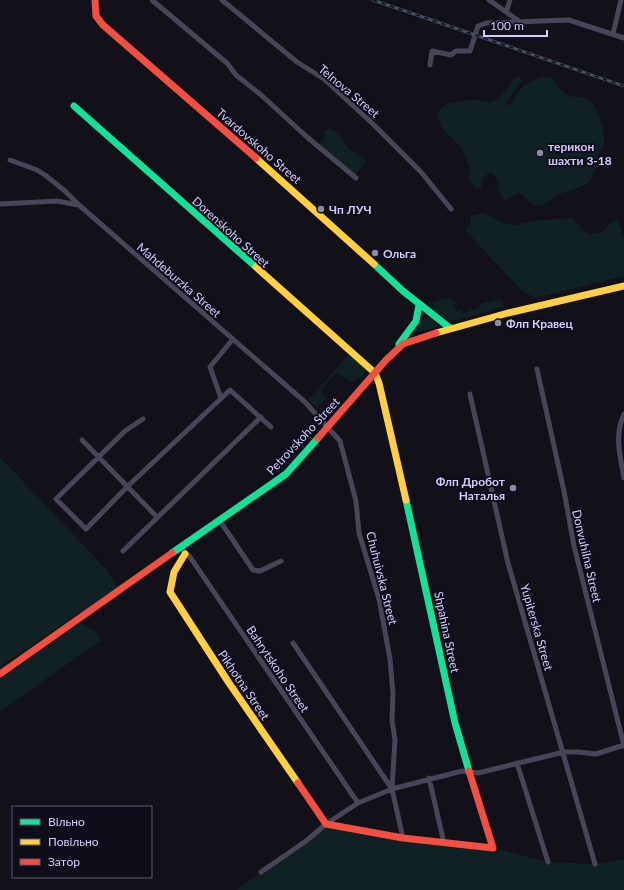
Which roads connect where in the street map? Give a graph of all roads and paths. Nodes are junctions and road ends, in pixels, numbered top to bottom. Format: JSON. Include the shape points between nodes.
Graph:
{"nodes":[{"id":1,"x":95,"y":0,"type":"edge"},
{"id":2,"x":152,"y":0,"type":"edge"},
{"id":3,"x":222,"y":0,"type":"edge"},
{"id":4,"x":489,"y":0,"type":"edge"},
{"id":5,"x":510,"y":0,"type":"edge"},
{"id":6,"x":621,"y":0,"type":"edge"},
{"id":7,"x":506,"y":12,"type":"junction"},
{"id":8,"x":519,"y":21,"type":"junction"},
{"id":9,"x":612,"y":34,"type":"junction"},
{"id":10,"x":624,"y":38,"type":"edge"},
{"id":11,"x":430,"y":65,"type":"dead end"},
{"id":12,"x":74,"y":106,"type":"dead end"},
{"id":13,"x":10,"y":160,"type":"dead end"},
{"id":14,"x":356,"y":178,"type":"dead end"},
{"id":15,"x":0,"y":204,"type":"edge"},
{"id":16,"x":79,"y":205,"type":"junction"},
{"id":17,"x":451,"y":209,"type":"dead end"},
{"id":18,"x":624,"y":286,"type":"edge"},
{"id":19,"x":419,"y":305,"type":"junction"},
{"id":20,"x":414,"y":326,"type":"junction"},
{"id":21,"x":450,"y":328,"type":"junction"},
{"id":22,"x":417,"y":338,"type":"junction"},
{"id":23,"x":233,"y":339,"type":"junction"},
{"id":24,"x":386,"y":360,"type":"junction"},
{"id":25,"x":537,"y":369,"type":"dead end"},
{"id":26,"x":375,"y":373,"type":"junction"},
{"id":27,"x":470,"y":394,"type":"dead end"},
{"id":28,"x":221,"y":398,"type":"junction"},
{"id":29,"x":624,"y":414,"type":"edge"},
{"id":30,"x":261,"y":417,"type":"junction"},
{"id":31,"x":143,"y":419,"type":"dead end"},
{"id":32,"x":328,"y":426,"type":"junction"},
{"id":33,"x":271,"y":427,"type":"dead end"},
{"id":34,"x":82,"y":440,"type":"dead end"},
{"id":35,"x":100,"y":458,"type":"junction"},
{"id":36,"x":624,"y":478,"type":"edge"},
{"id":37,"x":128,"y":486,"type":"junction"},
{"id":38,"x":157,"y":517,"type":"junction"},
{"id":39,"x":220,"y":521,"type":"junction"},
{"id":40,"x":123,"y":550,"type":"dead end"},
{"id":41,"x":183,"y":551,"type":"junction"},
{"id":42,"x":281,"y":561,"type":"dead end"},
{"id":43,"x":293,"y":642,"type":"dead end"},
{"id":44,"x":0,"y":674,"type":"edge"},
{"id":45,"x":624,"y":745,"type":"edge"},
{"id":46,"x":564,"y":752,"type":"junction"},
{"id":47,"x":517,"y":763,"type":"junction"},
{"id":48,"x":470,"y":771,"type":"junction"},
{"id":49,"x":429,"y":778,"type":"junction"},
{"id":50,"x":392,"y":789,"type":"junction"},
{"id":51,"x":358,"y":803,"type":"junction"},
{"id":52,"x":326,"y":824,"type":"junction"},
{"id":53,"x":403,"y":838,"type":"junction"},
{"id":54,"x":444,"y":843,"type":"junction"},
{"id":55,"x":548,"y":862,"type":"dead end"},
{"id":56,"x":595,"y":864,"type":"dead end"},
{"id":57,"x":261,"y":872,"type":"dead end"}],
"edges":[{"from":1,"to":19,"type":"street","name":"Tvardovskoho Street","via":[[96,16],[103,25],[321,215]]},
{"from":2,"to":14,"type":"street"},
{"from":3,"to":17,"type":"street","name":"Telnova Street","via":[[297,62],[324,79],[374,124],[421,172]]},
{"from":4,"to":7,"type":"street"},
{"from":5,"to":7,"type":"street"},
{"from":6,"to":9,"type":"street"},
{"from":7,"to":8,"type":"street"},
{"from":8,"to":9,"type":"street","via":[[569,20]]},
{"from":8,"to":11,"type":"street","via":[[482,24],[476,31],[470,51],[456,51],[451,54],[432,51]]},
{"from":9,"to":10,"type":"street"},
{"from":12,"to":26,"type":"street","name":"Dorenskoho Street"},
{"from":13,"to":16,"type":"street","name":"Mahdeburzka Street","via":[[45,175]]},
{"from":15,"to":16,"type":"street","via":[[57,201]]},
{"from":16,"to":23,"type":"street","name":"Mahdeburzka Street"},
{"from":18,"to":21,"type":"street","name":"Petrovskoho Street"},
{"from":19,"to":20,"type":"street","via":[[420,315]]},
{"from":19,"to":21,"type":"street","name":"Tvardovskoho Street"},
{"from":20,"to":22,"type":"street"},
{"from":20,"to":24,"type":"street"},
{"from":21,"to":22,"type":"street","name":"Petrovskoho Street"},
{"from":22,"to":24,"type":"street","name":"Petrovskoho Street","via":[[403,344]]},
{"from":23,"to":28,"type":"street","via":[[210,367]]},
{"from":23,"to":32,"type":"street","name":"Mahdeburzka Street","via":[[305,402]]},
{"from":24,"to":26,"type":"street","name":"Petrovskoho Street"},
{"from":25,"to":45,"type":"street","name":"Donvuhilna Street","via":[[574,546]]},
{"from":26,"to":32,"type":"street","name":"Petrovskoho Street"},
{"from":26,"to":48,"type":"street","name":"Shpahina Street","via":[[380,383],[455,723]]},
{"from":27,"to":46,"type":"street","name":"Yupiterska Street","via":[[508,563]]},
{"from":28,"to":30,"type":"street","via":[[230,390]]},
{"from":28,"to":37,"type":"street"},
{"from":29,"to":36,"type":"street","via":[[617,437]]},
{"from":30,"to":33,"type":"street"},
{"from":30,"to":38,"type":"street"},
{"from":31,"to":35,"type":"street","via":[[125,431]]},
{"from":32,"to":39,"type":"street","name":"Petrovskoho Street","via":[[286,474]]},
{"from":32,"to":50,"type":"street","name":"Chuhuivska Street","via":[[340,441],[356,501],[359,533],[379,599],[390,659],[395,740]]},
{"from":34,"to":35,"type":"street"},
{"from":35,"to":37,"type":"street"},
{"from":35,"to":37,"type":"street","via":[[56,499],[86,529]]},
{"from":37,"to":38,"type":"street"},
{"from":38,"to":40,"type":"street"},
{"from":39,"to":41,"type":"street","name":"Petrovskoho Street"},
{"from":39,"to":42,"type":"street","via":[[253,570],[260,570]]},
{"from":41,"to":44,"type":"street","name":"Petrovskoho Street"},
{"from":41,"to":51,"type":"street","name":"Bahrytskoho Street","via":[[190,557]]},
{"from":41,"to":52,"type":"street","name":"Pikhotna Street","via":[[170,582],[170,592]]},
{"from":43,"to":50,"type":"street"},
{"from":45,"to":46,"type":"street","via":[[596,754]]},
{"from":46,"to":47,"type":"street"},
{"from":46,"to":56,"type":"street","name":"Yupiterska Street"},
{"from":47,"to":48,"type":"street","via":[[478,773]]},
{"from":47,"to":55,"type":"street"},
{"from":48,"to":49,"type":"street"},
{"from":48,"to":54,"type":"street","name":"Shpahina Street","via":[[492,848]]},
{"from":49,"to":50,"type":"street"},
{"from":49,"to":54,"type":"street"},
{"from":50,"to":51,"type":"street"},
{"from":50,"to":53,"type":"street"},
{"from":51,"to":52,"type":"street"},
{"from":52,"to":53,"type":"street","name":"Shpahina Street"},
{"from":52,"to":57,"type":"street"},
{"from":53,"to":54,"type":"street","name":"Shpahina Street"}]}
